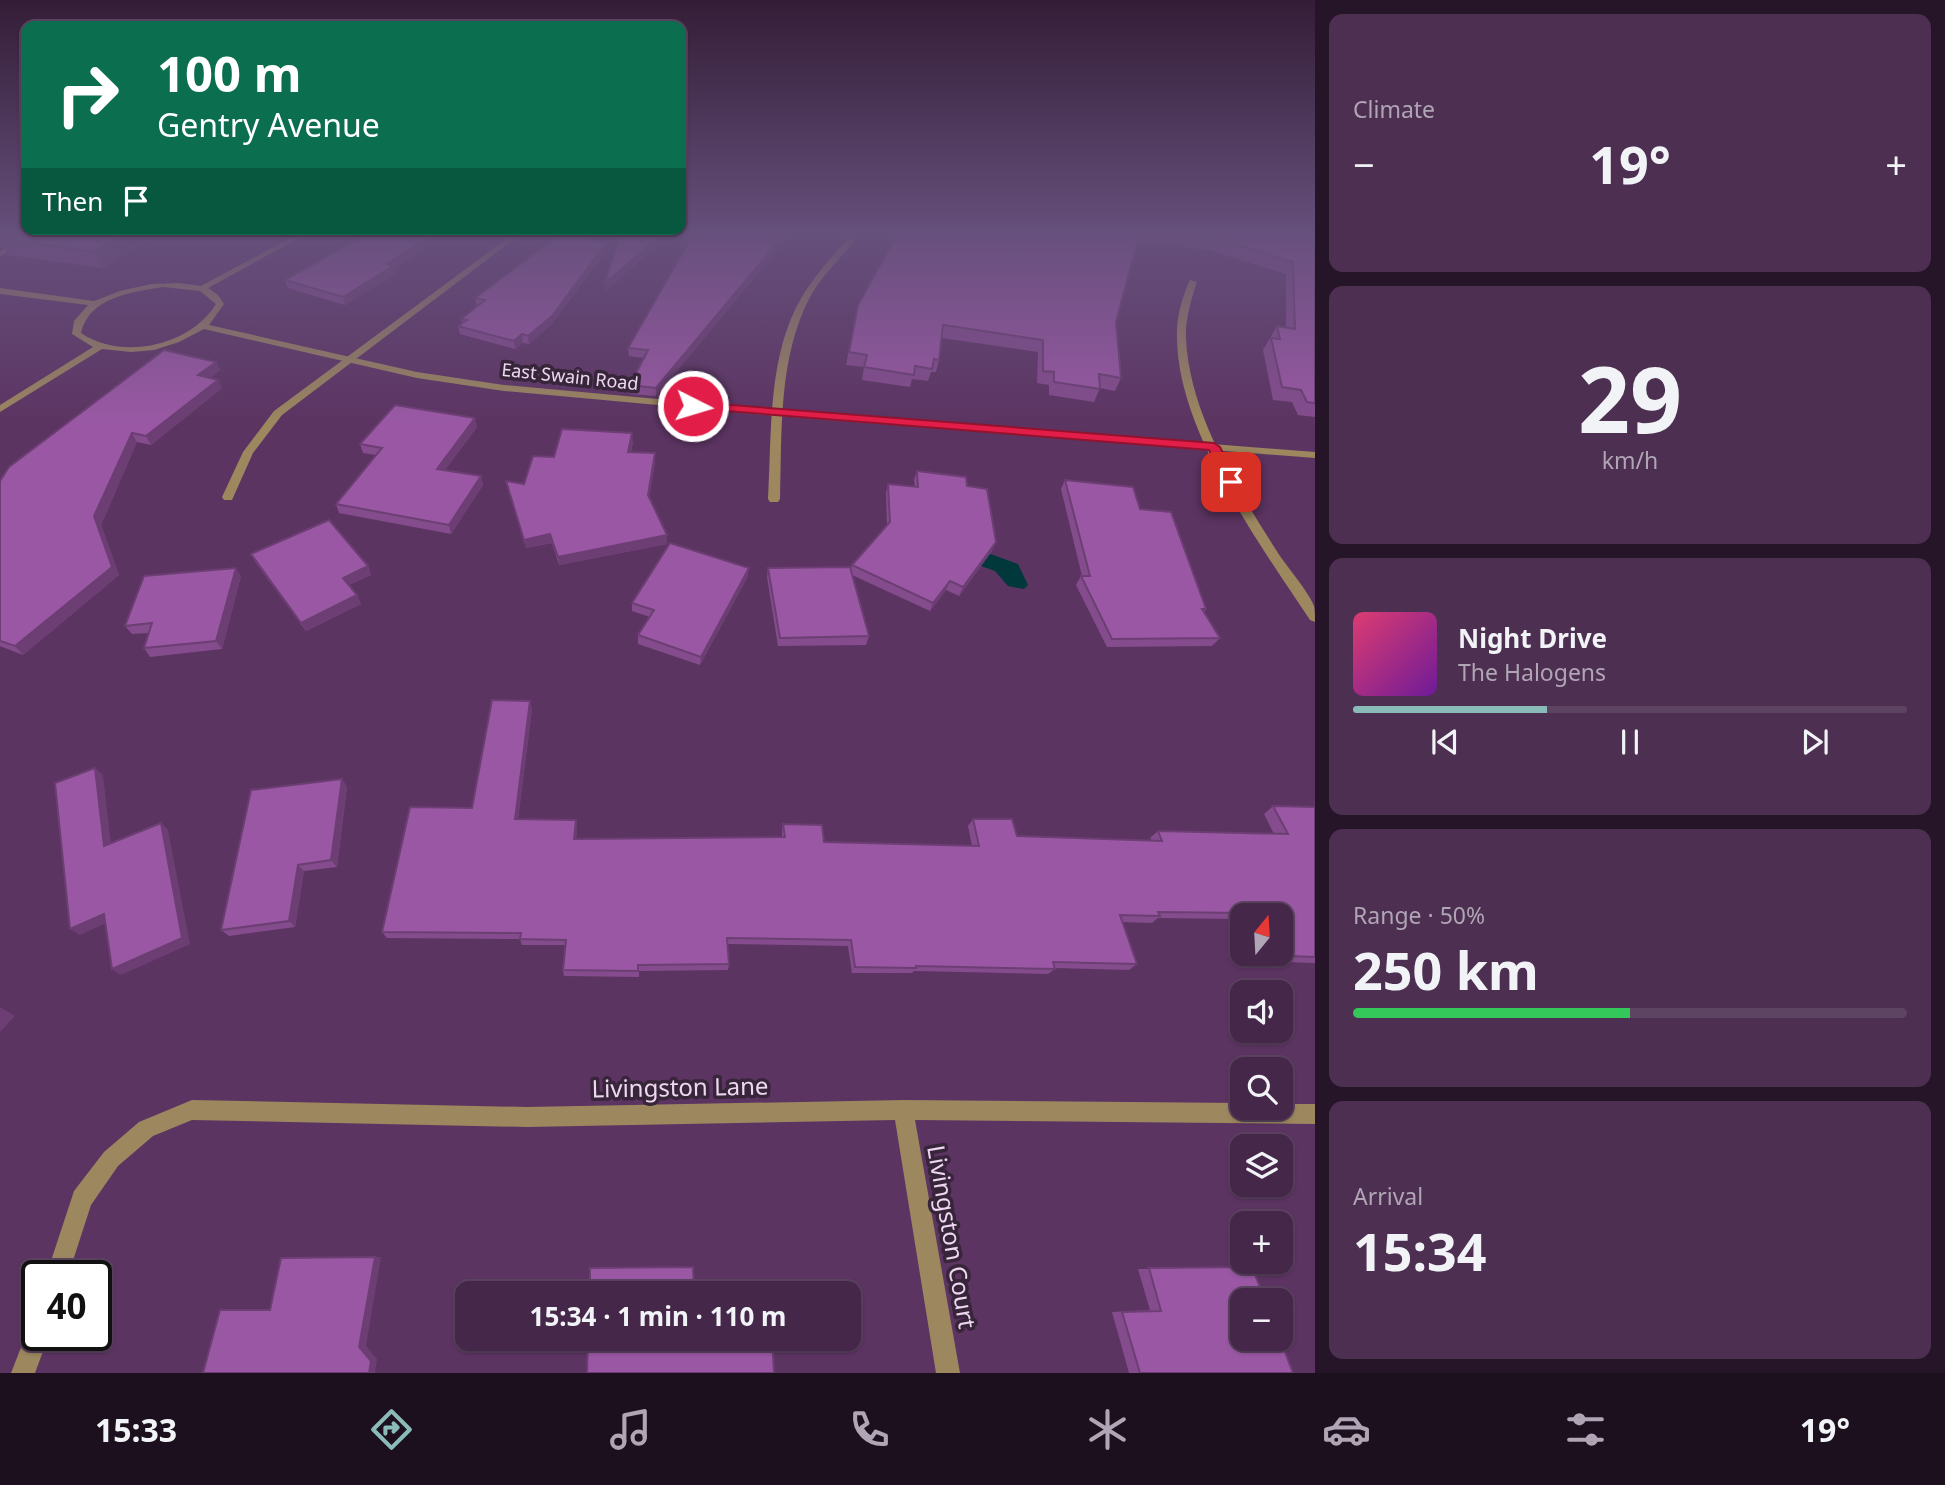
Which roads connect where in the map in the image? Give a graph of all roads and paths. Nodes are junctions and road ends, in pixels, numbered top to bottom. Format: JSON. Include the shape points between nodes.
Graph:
{"nodes":[{"id":1,"x":30,"y":295,"type":"edge"},
{"id":2,"x":120,"y":295,"type":"edge"},
{"id":3,"x":215,"y":295,"type":"edge"},
{"id":4,"x":434,"y":295,"type":"edge"},
{"id":5,"x":806,"y":295,"type":"edge"},
{"id":6,"x":1189,"y":295,"type":"edge"},
{"id":7,"x":96,"y":304,"type":"junction"},
{"id":8,"x":204,"y":326,"type":"junction"},
{"id":9,"x":98,"y":348,"type":"junction"},
{"id":10,"x":347,"y":359,"type":"junction"},
{"id":11,"x":0,"y":409,"type":"edge"},
{"id":12,"x":779,"y":413,"type":"junction"},
{"id":13,"x":1214,"y":447,"type":"junction"},
{"id":14,"x":1315,"y":455,"type":"edge"},
{"id":15,"x":228,"y":497,"type":"dead end"},
{"id":16,"x":774,"y":499,"type":"dead end"},
{"id":17,"x":1315,"y":617,"type":"edge"},
{"id":18,"x":903,"y":1110,"type":"junction"},
{"id":19,"x":1315,"y":1114,"type":"edge"},
{"id":20,"x":62,"y":1260,"type":"edge"},
{"id":21,"x":31,"y":1351,"type":"edge"},
{"id":22,"x":23,"y":1373,"type":"edge"},
{"id":23,"x":948,"y":1373,"type":"edge"}],
"edges":[{"from":1,"to":7,"type":"street"},
{"from":2,"to":7,"type":"street"},
{"from":3,"to":8,"type":"street","via":[[219,304],[216,315]]},
{"from":4,"to":10,"type":"street"},
{"from":5,"to":12,"type":"street","via":[[786,343]]},
{"from":6,"to":13,"type":"street","via":[[1181,342],[1187,382]]},
{"from":7,"to":9,"type":"street","via":[[76,324],[76,334]]},
{"from":8,"to":9,"type":"street","via":[[166,344]]},
{"from":8,"to":10,"type":"street","name":"East Swain Road"},
{"from":9,"to":11,"type":"street"},
{"from":10,"to":12,"type":"street","name":"East Swain Road","via":[[504,388]]},
{"from":10,"to":15,"type":"street","via":[[278,413],[247,452]]},
{"from":12,"to":13,"type":"street","name":"East Swain Road"},
{"from":12,"to":16,"type":"street"},
{"from":13,"to":14,"type":"street","name":"East Swain Road"},
{"from":13,"to":17,"type":"street","via":[[1240,501]]},
{"from":18,"to":19,"type":"street","name":"Livingston Lane"},
{"from":18,"to":20,"type":"street","name":"Livingston Lane","via":[[527,1117],[192,1110],[146,1129],[111,1159],[82,1199]]},
{"from":18,"to":23,"type":"street","name":"Livingston Court"},
{"from":21,"to":22,"type":"street"}]}
